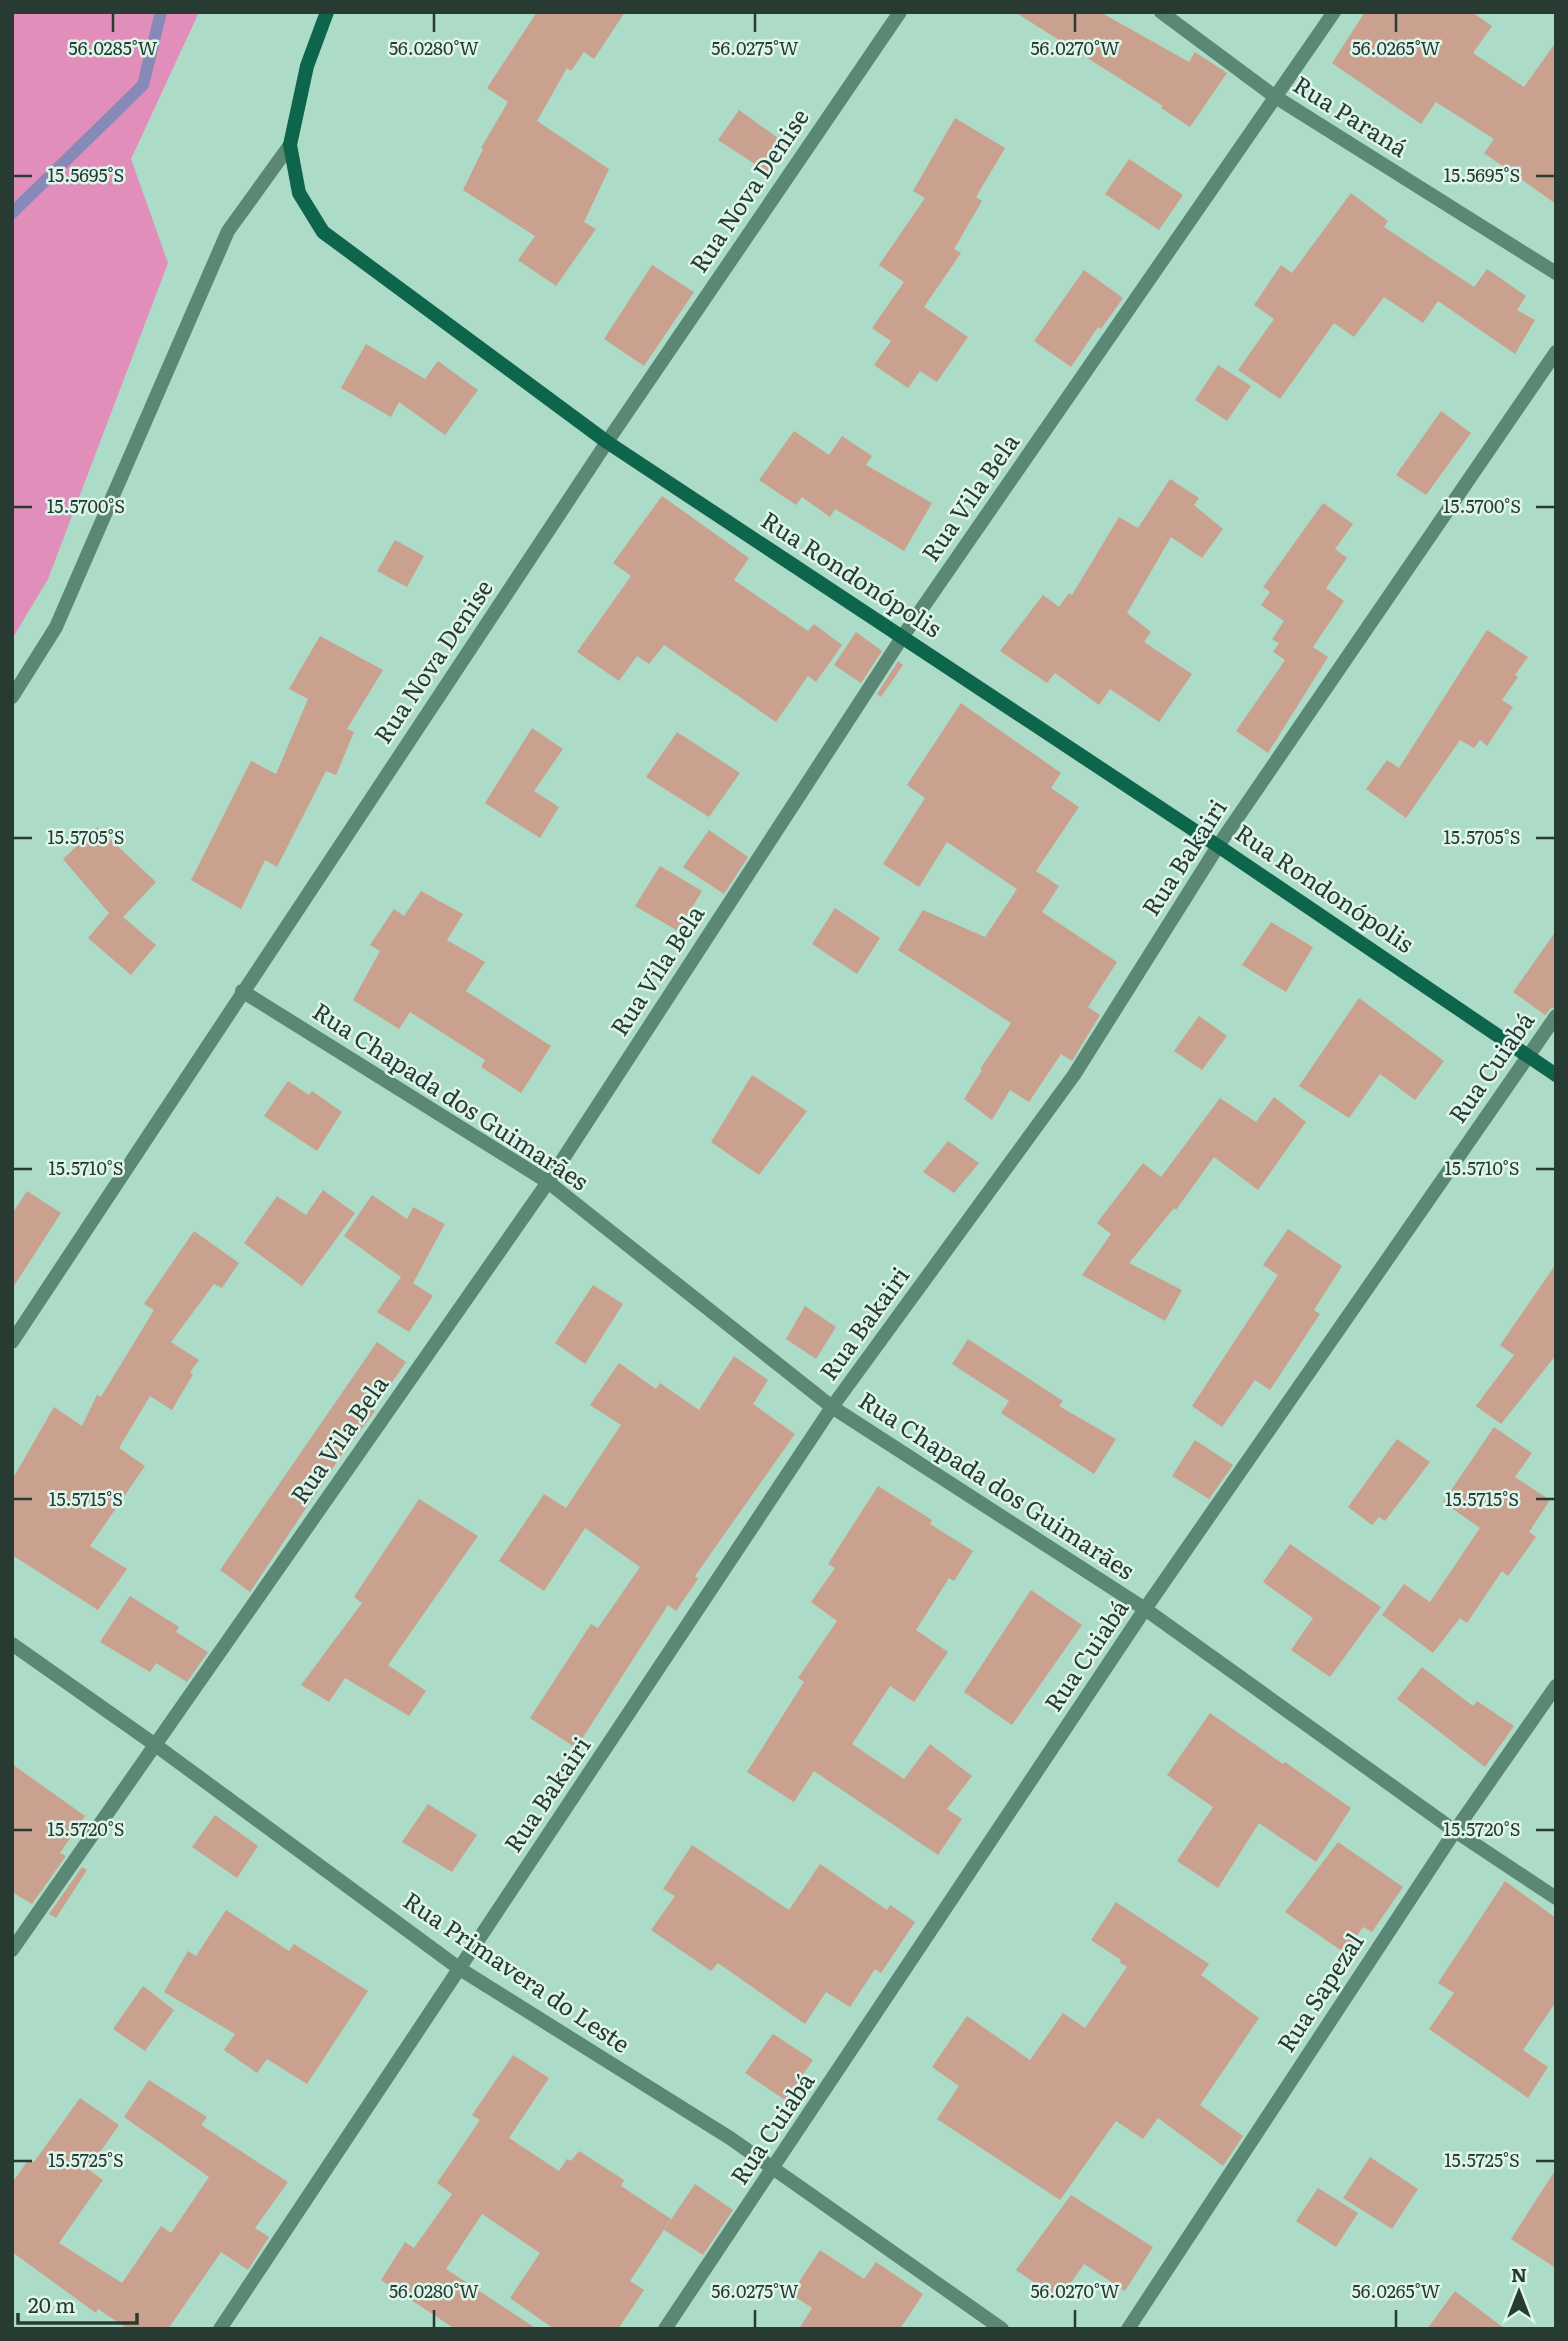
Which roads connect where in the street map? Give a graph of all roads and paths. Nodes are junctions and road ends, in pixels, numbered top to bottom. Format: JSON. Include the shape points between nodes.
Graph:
{"nodes":[{"id":1,"x":327,"y":12,"type":"edge"},
{"id":2,"x":900,"y":12,"type":"edge"},
{"id":3,"x":1161,"y":12,"type":"edge"},
{"id":4,"x":1334,"y":12,"type":"edge"},
{"id":5,"x":1274,"y":96,"type":"junction"},
{"id":6,"x":290,"y":145,"type":"junction"},
{"id":7,"x":1556,"y":273,"type":"edge"},
{"id":8,"x":1556,"y":352,"type":"edge"},
{"id":9,"x":607,"y":442,"type":"junction"},
{"id":10,"x":903,"y":636,"type":"junction"},
{"id":11,"x":12,"y":697,"type":"edge"},
{"id":12,"x":1219,"y":846,"type":"junction"},
{"id":13,"x":242,"y":991,"type":"junction"},
{"id":14,"x":1556,"y":1016,"type":"edge"},
{"id":15,"x":1529,"y":1055,"type":"junction"},
{"id":16,"x":1556,"y":1075,"type":"edge"},
{"id":17,"x":548,"y":1182,"type":"junction"},
{"id":18,"x":12,"y":1342,"type":"edge"},
{"id":19,"x":832,"y":1407,"type":"junction"},
{"id":20,"x":1145,"y":1609,"type":"junction"},
{"id":21,"x":12,"y":1644,"type":"edge"},
{"id":22,"x":1556,"y":1686,"type":"edge"},
{"id":23,"x":154,"y":1744,"type":"junction"},
{"id":24,"x":1455,"y":1831,"type":"junction"},
{"id":25,"x":1556,"y":1898,"type":"edge"},
{"id":26,"x":12,"y":1950,"type":"edge"},
{"id":27,"x":460,"y":1969,"type":"junction"},
{"id":28,"x":773,"y":2170,"type":"junction"},
{"id":29,"x":220,"y":2329,"type":"edge"},
{"id":30,"x":665,"y":2329,"type":"edge"},
{"id":31,"x":1002,"y":2329,"type":"edge"},
{"id":32,"x":1128,"y":2329,"type":"edge"}],
"edges":[{"from":1,"to":6,"type":"street","name":"Rua Rondonópolis","via":[[307,66]]},
{"from":2,"to":9,"type":"street","name":"Rua Nova Denise"},
{"from":3,"to":5,"type":"street","name":"Rua Paraná"},
{"from":4,"to":5,"type":"street","name":"Rua Vila Bela"},
{"from":5,"to":7,"type":"street","name":"Rua Paraná"},
{"from":5,"to":10,"type":"street","name":"Rua Vila Bela"},
{"from":6,"to":9,"type":"street","name":"Rua Rondonópolis","via":[[299,193],[323,232]]},
{"from":6,"to":11,"type":"street","via":[[228,231],[56,627]]},
{"from":8,"to":12,"type":"street","name":"Rua Bakairi"},
{"from":9,"to":10,"type":"street","name":"Rua Rondonópolis"},
{"from":9,"to":13,"type":"street","name":"Rua Nova Denise"},
{"from":10,"to":12,"type":"street","name":"Rua Rondonópolis"},
{"from":10,"to":17,"type":"street","name":"Rua Vila Bela"},
{"from":12,"to":15,"type":"street","name":"Rua Rondonópolis"},
{"from":12,"to":19,"type":"street","name":"Rua Bakairi","via":[[1074,1075]]},
{"from":13,"to":17,"type":"street","name":"Rua Chapada dos Guimarães"},
{"from":13,"to":18,"type":"street","name":"Rua Nova Denise"},
{"from":14,"to":15,"type":"street","name":"Rua Cuiabá"},
{"from":15,"to":16,"type":"street","name":"Rua Rondonópolis"},
{"from":15,"to":20,"type":"street","name":"Rua Cuiabá"},
{"from":17,"to":19,"type":"street","name":"Rua Chapada dos Guimarães"},
{"from":17,"to":23,"type":"street","name":"Rua Vila Bela"},
{"from":19,"to":20,"type":"street","name":"Rua Chapada dos Guimarães"},
{"from":19,"to":27,"type":"street","name":"Rua Bakairi"},
{"from":20,"to":24,"type":"street","name":"Rua Chapada dos Guimarães"},
{"from":20,"to":28,"type":"street","name":"Rua Cuiabá"},
{"from":21,"to":23,"type":"street","name":"Rua Primavera do Leste"},
{"from":22,"to":24,"type":"street","name":"Rua Sapezal"},
{"from":23,"to":26,"type":"street","name":"Rua Vila Bela"},
{"from":23,"to":27,"type":"street","name":"Rua Primavera do Leste"},
{"from":24,"to":25,"type":"street","name":"Rua Chapada dos Guimarães"},
{"from":24,"to":32,"type":"street","name":"Rua Sapezal"},
{"from":27,"to":28,"type":"street","name":"Rua Primavera do Leste","via":[[730,2138]]},
{"from":27,"to":29,"type":"street","name":"Rua Bakairi"},
{"from":28,"to":30,"type":"street","name":"Rua Cuiabá"},
{"from":28,"to":31,"type":"street","name":"Rua Primavera do Leste"}]}
